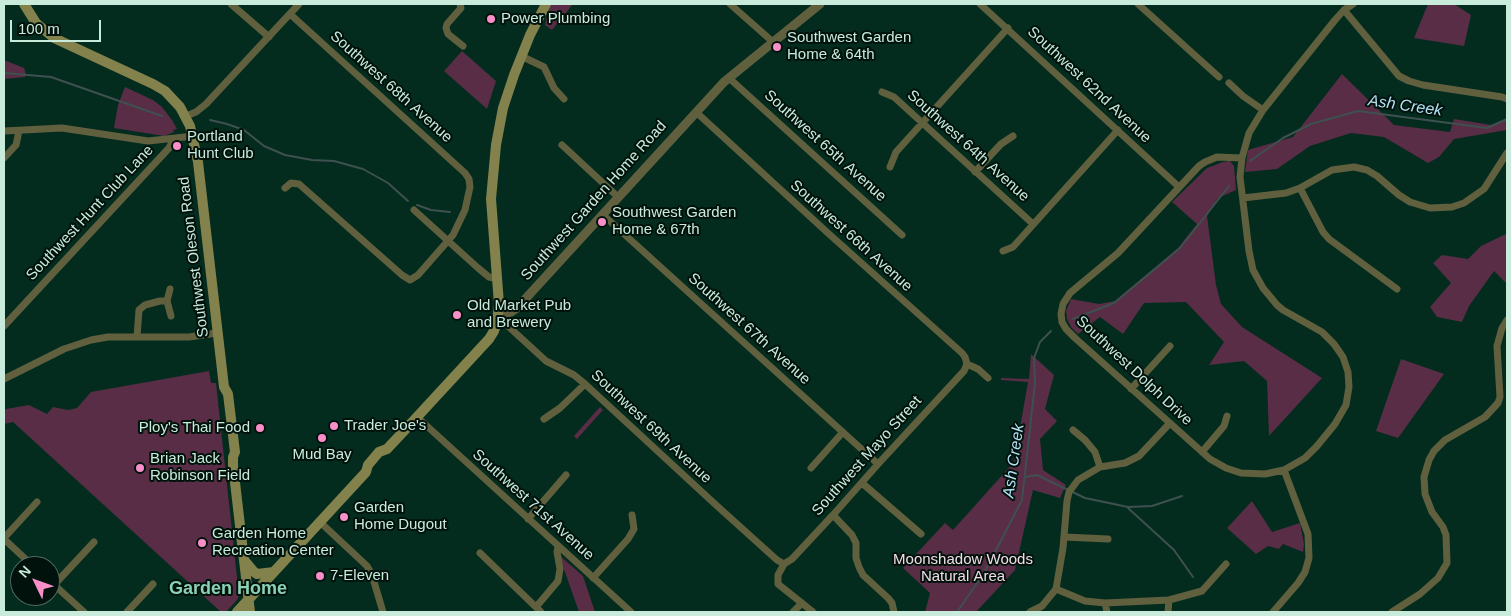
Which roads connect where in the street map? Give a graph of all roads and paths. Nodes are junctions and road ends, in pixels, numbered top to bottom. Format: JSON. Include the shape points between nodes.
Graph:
{"nodes":[{"id":1,"x":24,"y":4,"type":"edge"},
{"id":2,"x":231,"y":4,"type":"edge"},
{"id":3,"x":299,"y":4,"type":"edge"},
{"id":4,"x":460,"y":4,"type":"edge"},
{"id":5,"x":546,"y":4,"type":"edge"},
{"id":6,"x":730,"y":4,"type":"edge"},
{"id":7,"x":820,"y":4,"type":"edge"},
{"id":8,"x":980,"y":4,"type":"edge"},
{"id":9,"x":1138,"y":4,"type":"edge"},
{"id":10,"x":1353,"y":4,"type":"edge"},
{"id":11,"x":1344,"y":10,"type":"junction"},
{"id":12,"x":290,"y":14,"type":"junction"},
{"id":13,"x":1008,"y":28,"type":"junction"},
{"id":14,"x":269,"y":37,"type":"junction"},
{"id":15,"x":773,"y":42,"type":"junction"},
{"id":16,"x":463,"y":46,"type":"dead end"},
{"id":17,"x":521,"y":56,"type":"junction"},
{"id":18,"x":1219,"y":76,"type":"dead end"},
{"id":19,"x":729,"y":78,"type":"junction"},
{"id":20,"x":1229,"y":83,"type":"dead end"},
{"id":21,"x":882,"y":92,"type":"dead end"},
{"id":22,"x":564,"y":99,"type":"dead end"},
{"id":23,"x":1507,"y":99,"type":"edge"},
{"id":24,"x":1263,"y":110,"type":"junction"},
{"id":25,"x":696,"y":112,"type":"junction"},
{"id":26,"x":186,"y":116,"type":"junction"},
{"id":27,"x":921,"y":123,"type":"junction"},
{"id":28,"x":4,"y":130,"type":"edge"},
{"id":29,"x":1118,"y":130,"type":"junction"},
{"id":30,"x":19,"y":131,"type":"junction"},
{"id":31,"x":194,"y":136,"type":"junction"},
{"id":32,"x":1013,"y":136,"type":"dead end"},
{"id":33,"x":174,"y":139,"type":"junction"},
{"id":34,"x":562,"y":146,"type":"dead end"},
{"id":35,"x":1507,"y":153,"type":"edge"},
{"id":36,"x":4,"y":158,"type":"edge"},
{"id":37,"x":1242,"y":158,"type":"junction"},
{"id":38,"x":890,"y":167,"type":"dead end"},
{"id":39,"x":975,"y":172,"type":"junction"},
{"id":40,"x":1179,"y":187,"type":"junction"},
{"id":41,"x":285,"y":188,"type":"dead end"},
{"id":42,"x":1300,"y":188,"type":"junction"},
{"id":43,"x":618,"y":197,"type":"junction"},
{"id":44,"x":1243,"y":198,"type":"junction"},
{"id":45,"x":414,"y":210,"type":"dead end"},
{"id":46,"x":602,"y":214,"type":"junction"},
{"id":47,"x":1033,"y":224,"type":"junction"},
{"id":48,"x":902,"y":235,"type":"dead end"},
{"id":49,"x":448,"y":241,"type":"junction"},
{"id":50,"x":1003,"y":251,"type":"dead end"},
{"id":51,"x":498,"y":279,"type":"junction"},
{"id":52,"x":170,"y":289,"type":"dead end"},
{"id":53,"x":1398,"y":289,"type":"dead end"},
{"id":54,"x":167,"y":301,"type":"junction"},
{"id":55,"x":498,"y":314,"type":"junction"},
{"id":56,"x":171,"y":316,"type":"dead end"},
{"id":57,"x":1507,"y":320,"type":"edge"},
{"id":58,"x":4,"y":326,"type":"edge"},
{"id":59,"x":217,"y":333,"type":"junction"},
{"id":60,"x":137,"y":337,"type":"junction"},
{"id":61,"x":1170,"y":346,"type":"dead end"},
{"id":62,"x":967,"y":364,"type":"junction"},
{"id":63,"x":4,"y":378,"type":"edge"},
{"id":64,"x":988,"y":378,"type":"dead end"},
{"id":65,"x":585,"y":384,"type":"junction"},
{"id":66,"x":1131,"y":388,"type":"junction"},
{"id":67,"x":1227,"y":416,"type":"dead end"},
{"id":68,"x":417,"y":417,"type":"junction"},
{"id":69,"x":544,"y":419,"type":"dead end"},
{"id":70,"x":1170,"y":423,"type":"junction"},
{"id":71,"x":1073,"y":430,"type":"dead end"},
{"id":72,"x":843,"y":432,"type":"junction"},
{"id":73,"x":1202,"y":452,"type":"junction"},
{"id":74,"x":878,"y":464,"type":"junction"},
{"id":75,"x":1100,"y":467,"type":"junction"},
{"id":76,"x":811,"y":468,"type":"dead end"},
{"id":77,"x":1284,"y":470,"type":"junction"},
{"id":78,"x":566,"y":475,"type":"dead end"},
{"id":79,"x":862,"y":483,"type":"junction"},
{"id":80,"x":37,"y":502,"type":"dead end"},
{"id":81,"x":632,"y":515,"type":"dead end"},
{"id":82,"x":833,"y":515,"type":"junction"},
{"id":83,"x":528,"y":519,"type":"junction"},
{"id":84,"x":320,"y":522,"type":"junction"},
{"id":85,"x":921,"y":534,"type":"dead end"},
{"id":86,"x":1064,"y":536,"type":"junction"},
{"id":87,"x":4,"y":539,"type":"edge"},
{"id":88,"x":1108,"y":539,"type":"dead end"},
{"id":89,"x":94,"y":542,"type":"dead end"},
{"id":90,"x":558,"y":547,"type":"junction"},
{"id":91,"x":480,"y":553,"type":"dead end"},
{"id":92,"x":22,"y":556,"type":"edge"},
{"id":93,"x":243,"y":559,"type":"junction"},
{"id":94,"x":784,"y":564,"type":"junction"},
{"id":95,"x":1226,"y":564,"type":"dead end"},
{"id":96,"x":274,"y":572,"type":"junction"},
{"id":97,"x":60,"y":575,"type":"edge"},
{"id":98,"x":593,"y":578,"type":"junction"},
{"id":99,"x":153,"y":584,"type":"dead end"},
{"id":100,"x":1056,"y":589,"type":"junction"},
{"id":101,"x":60,"y":590,"type":"edge"},
{"id":102,"x":248,"y":600,"type":"junction"},
{"id":103,"x":1169,"y":600,"type":"junction"},
{"id":104,"x":802,"y":603,"type":"junction"},
{"id":105,"x":1105,"y":603,"type":"junction"},
{"id":106,"x":538,"y":610,"type":"edge"},
{"id":107,"x":84,"y":612,"type":"edge"},
{"id":108,"x":127,"y":612,"type":"edge"},
{"id":109,"x":237,"y":612,"type":"edge"},
{"id":110,"x":250,"y":612,"type":"edge"},
{"id":111,"x":383,"y":612,"type":"edge"},
{"id":112,"x":631,"y":612,"type":"edge"},
{"id":113,"x":793,"y":612,"type":"edge"},
{"id":114,"x":813,"y":612,"type":"edge"},
{"id":115,"x":894,"y":612,"type":"edge"},
{"id":116,"x":1030,"y":612,"type":"edge"},
{"id":117,"x":1106,"y":612,"type":"edge"},
{"id":118,"x":1168,"y":612,"type":"edge"},
{"id":119,"x":1273,"y":612,"type":"edge"},
{"id":120,"x":1392,"y":612,"type":"edge"}],
"edges":[{"from":1,"to":26,"type":"main road","name":"Southwest Oleson Road","via":[[36,23],[49,35],[165,91]]},
{"from":2,"to":14,"type":"street"},
{"from":3,"to":12,"type":"street"},
{"from":4,"to":16,"type":"street","via":[[461,8],[446,28],[448,34]]},
{"from":5,"to":17,"type":"main road"},
{"from":6,"to":15,"type":"street"},
{"from":7,"to":15,"type":"street","name":"Southwest Garden Home Road"},
{"from":8,"to":13,"type":"street","name":"Southwest 62nd Avenue"},
{"from":9,"to":18,"type":"street"},
{"from":10,"to":11,"type":"street"},
{"from":11,"to":23,"type":"street","via":[[1399,76],[1423,85]]},
{"from":11,"to":24,"type":"street"},
{"from":12,"to":14,"type":"street"},
{"from":12,"to":49,"type":"street","name":"Southwest 68th Avenue","via":[[468,176],[470,194]]},
{"from":13,"to":27,"type":"street"},
{"from":13,"to":29,"type":"street","name":"Southwest 62nd Avenue"},
{"from":14,"to":26,"type":"street","via":[[206,104]]},
{"from":15,"to":19,"type":"street","name":"Southwest Garden Home Road"},
{"from":17,"to":22,"type":"street","via":[[544,67],[554,88]]},
{"from":17,"to":51,"type":"main road","via":[[503,108],[493,166],[492,222]]},
{"from":19,"to":25,"type":"street","name":"Southwest Garden Home Road"},
{"from":19,"to":48,"type":"street","name":"Southwest 65th Avenue"},
{"from":20,"to":24,"type":"street"},
{"from":21,"to":27,"type":"street","name":"Southwest 64th Avenue","via":[[894,97]]},
{"from":24,"to":37,"type":"street","via":[[1249,133]]},
{"from":25,"to":43,"type":"street","name":"Southwest Garden Home Road"},
{"from":25,"to":62,"type":"street","name":"Southwest 66th Avenue","via":[[962,353]]},
{"from":26,"to":31,"type":"main road","name":"Southwest Oleson Road"},
{"from":27,"to":38,"type":"street","via":[[896,152]]},
{"from":27,"to":39,"type":"street","name":"Southwest 64th Avenue"},
{"from":28,"to":30,"type":"street"},
{"from":29,"to":40,"type":"street","name":"Southwest 62nd Avenue"},
{"from":29,"to":47,"type":"street"},
{"from":30,"to":33,"type":"street","via":[[62,128],[148,141]]},
{"from":30,"to":36,"type":"street","via":[[16,145]]},
{"from":31,"to":33,"type":"street"},
{"from":31,"to":59,"type":"main road","name":"Southwest Oleson Road"},
{"from":32,"to":39,"type":"street","via":[[1000,144]]},
{"from":33,"to":58,"type":"street","name":"Southwest Hunt Club Lane"},
{"from":34,"to":43,"type":"street"},
{"from":35,"to":42,"type":"street","via":[[1484,189],[1452,207],[1430,208],[1410,202],[1377,176],[1354,167],[1332,170]]},
{"from":37,"to":40,"type":"street","name":"Southwest Dolph Drive","via":[[1211,159],[1199,166]]},
{"from":37,"to":44,"type":"street"},
{"from":39,"to":47,"type":"street","name":"Southwest 64th Avenue"},
{"from":40,"to":66,"type":"street","name":"Southwest Dolph Drive","via":[[1118,253],[1070,293],[1063,304],[1061,314],[1066,329]]},
{"from":41,"to":49,"type":"street","via":[[291,183],[300,184],[410,280]]},
{"from":42,"to":44,"type":"street","via":[[1286,193]]},
{"from":42,"to":53,"type":"street","via":[[1329,239]]},
{"from":43,"to":46,"type":"street","name":"Southwest Garden Home Road"},
{"from":44,"to":77,"type":"street","via":[[1253,270],[1263,288],[1283,310],[1322,332],[1343,357],[1348,372],[1346,405],[1335,424],[1305,458]]},
{"from":45,"to":49,"type":"street"},
{"from":46,"to":55,"type":"street","name":"Southwest Garden Home Road","via":[[517,308]]},
{"from":46,"to":72,"type":"street","name":"Southwest 67th Avenue"},
{"from":47,"to":50,"type":"street","via":[[1013,247]]},
{"from":49,"to":51,"type":"street","via":[[485,274]]},
{"from":51,"to":55,"type":"main road"},
{"from":52,"to":54,"type":"street"},
{"from":54,"to":56,"type":"street"},
{"from":54,"to":60,"type":"street","via":[[145,305],[139,310]]},
{"from":55,"to":65,"type":"street","name":"Southwest 69th Avenue","via":[[546,361]]},
{"from":55,"to":68,"type":"main road","via":[[489,339]]},
{"from":57,"to":120,"type":"street","via":[[1497,346],[1498,402],[1485,417],[1451,436],[1434,451],[1424,478],[1425,494],[1446,535],[1447,563],[1438,578]]},
{"from":59,"to":60,"type":"street","via":[[189,337]]},
{"from":59,"to":93,"type":"main road","name":"Southwest Oleson Road","via":[[224,388],[221,391],[228,449],[233,457]]},
{"from":60,"to":63,"type":"street","via":[[108,338],[74,346]]},
{"from":61,"to":66,"type":"street"},
{"from":62,"to":64,"type":"street","name":"Southwest 66th Avenue"},
{"from":62,"to":74,"type":"street","name":"Southwest Mayo Street"},
{"from":65,"to":69,"type":"street"},
{"from":65,"to":94,"type":"street","name":"Southwest 69th Avenue"},
{"from":66,"to":70,"type":"street","name":"Southwest Dolph Drive"},
{"from":67,"to":73,"type":"street","via":[[1224,426]]},
{"from":68,"to":83,"type":"street","name":"Southwest 71st Avenue"},
{"from":68,"to":84,"type":"main road","via":[[373,469],[366,472]]},
{"from":70,"to":73,"type":"street","name":"Southwest Dolph Drive"},
{"from":70,"to":75,"type":"street","via":[[1139,456],[1125,463]]},
{"from":71,"to":75,"type":"street","via":[[1095,452]]},
{"from":72,"to":74,"type":"street","name":"Southwest 67th Avenue"},
{"from":72,"to":76,"type":"street"},
{"from":73,"to":77,"type":"street","name":"Southwest Dolph Drive","via":[[1218,464],[1241,473],[1265,474]]},
{"from":74,"to":79,"type":"street","name":"Southwest Mayo Street"},
{"from":75,"to":86,"type":"street","via":[[1078,480],[1069,492]]},
{"from":77,"to":119,"type":"street","via":[[1308,534],[1309,558],[1298,583]]},
{"from":78,"to":83,"type":"street"},
{"from":79,"to":82,"type":"street","name":"Southwest Mayo Street"},
{"from":79,"to":85,"type":"street"},
{"from":80,"to":87,"type":"street"},
{"from":81,"to":98,"type":"street","via":[[634,529],[628,539]]},
{"from":82,"to":94,"type":"street","name":"Southwest Mayo Street"},
{"from":82,"to":115,"type":"street","via":[[852,535],[856,543],[856,558],[864,575],[888,598]]},
{"from":83,"to":90,"type":"street","name":"Southwest 71st Avenue"},
{"from":84,"to":96,"type":"main road"},
{"from":84,"to":111,"type":"street","via":[[369,569]]},
{"from":86,"to":88,"type":"street"},
{"from":86,"to":100,"type":"street"},
{"from":87,"to":92,"type":"street"},
{"from":89,"to":97,"type":"street"},
{"from":90,"to":98,"type":"street","name":"Southwest 71st Avenue"},
{"from":90,"to":106,"type":"street","via":[[558,581]]},
{"from":91,"to":106,"type":"street"},
{"from":93,"to":96,"type":"main road","via":[[257,574]]},
{"from":93,"to":102,"type":"main road","name":"Southwest Oleson Road"},
{"from":94,"to":104,"type":"street","via":[[778,575],[778,584]]},
{"from":95,"to":103,"type":"street","via":[[1202,591]]},
{"from":96,"to":102,"type":"main road"},
{"from":98,"to":112,"type":"street","name":"Southwest 71st Avenue"},
{"from":99,"to":108,"type":"street"},
{"from":100,"to":105,"type":"street","via":[[1086,601]]},
{"from":100,"to":116,"type":"street","via":[[1042,606]]},
{"from":101,"to":107,"type":"street"},
{"from":102,"to":109,"type":"main road"},
{"from":102,"to":110,"type":"main road","name":"Southwest Oleson Road"},
{"from":103,"to":105,"type":"street"},
{"from":103,"to":118,"type":"street"},
{"from":104,"to":113,"type":"street"},
{"from":104,"to":114,"type":"street"},
{"from":105,"to":117,"type":"street"}]}
